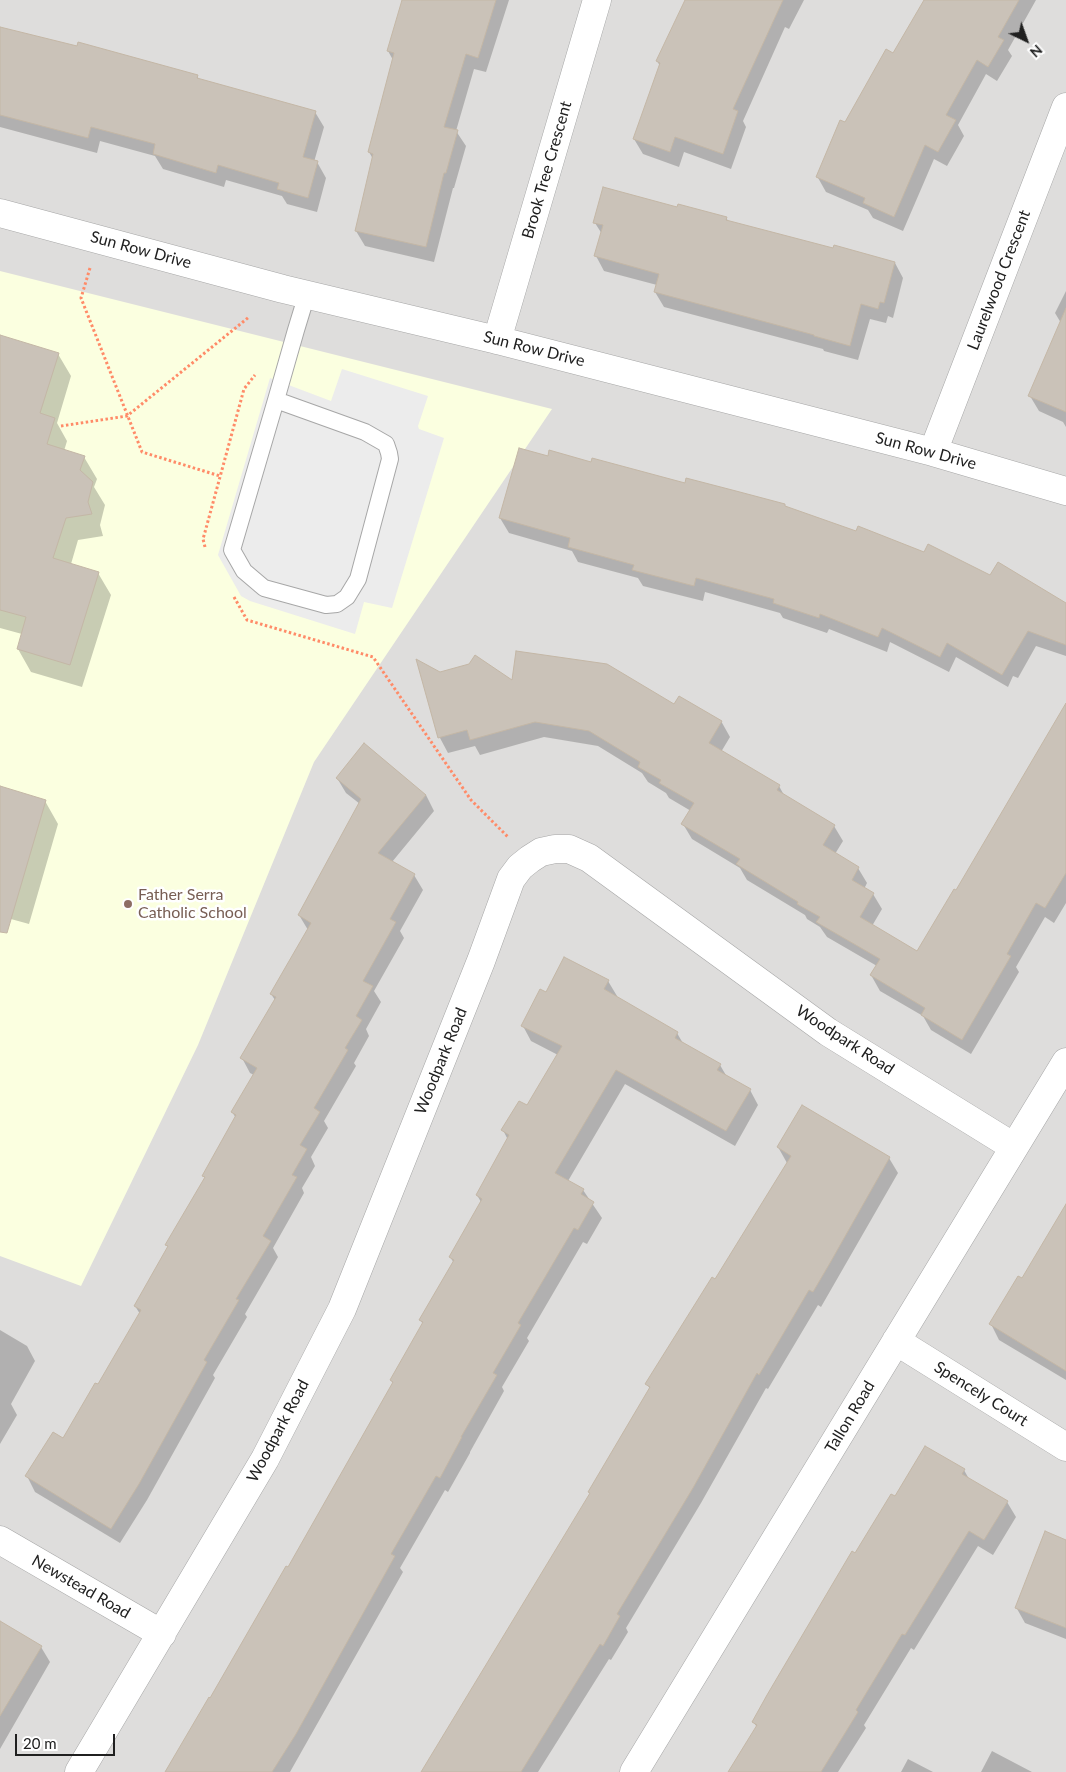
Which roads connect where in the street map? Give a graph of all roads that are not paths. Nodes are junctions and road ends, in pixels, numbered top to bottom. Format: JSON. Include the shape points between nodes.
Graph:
{"nodes":[{"id":1,"x":597,"y":0,"type":"edge"},
{"id":2,"x":1066,"y":107,"type":"edge"},
{"id":3,"x":0,"y":213,"type":"edge"},
{"id":4,"x":307,"y":294,"type":"junction"},
{"id":5,"x":496,"y":340,"type":"junction"},
{"id":6,"x":276,"y":400,"type":"junction"},
{"id":7,"x":933,"y":452,"type":"junction"},
{"id":8,"x":1066,"y":491,"type":"edge"},
{"id":9,"x":1066,"y":1062,"type":"edge"},
{"id":10,"x":1014,"y":1147,"type":"junction"},
{"id":11,"x":896,"y":1341,"type":"junction"},
{"id":12,"x":1066,"y":1446,"type":"edge"},
{"id":13,"x":0,"y":1540,"type":"edge"},
{"id":14,"x":162,"y":1634,"type":"junction"},
{"id":15,"x":79,"y":1772,"type":"edge"},
{"id":16,"x":634,"y":1772,"type":"edge"}],
"edges":[{"from":1,"to":5,"type":"street","name":"Brook Tree Crescent"},
{"from":2,"to":7,"type":"street","name":"Laurelwood Crescent"},
{"from":3,"to":4,"type":"street","name":"Sun Row Drive"},
{"from":4,"to":5,"type":"street","name":"Sun Row Drive"},
{"from":4,"to":6,"type":"lane"},
{"from":5,"to":7,"type":"street","name":"Sun Row Drive"},
{"from":6,"to":6,"type":"lane","via":[[232,550],[244,571],[264,588],[326,605],[338,604],[347,597],[358,579],[389,453],[386,444],[365,432]]},
{"from":7,"to":8,"type":"street","name":"Sun Row Drive"},
{"from":9,"to":10,"type":"street","name":"Tallon Road"},
{"from":10,"to":11,"type":"street","name":"Tallon Road"},
{"from":10,"to":14,"type":"street","name":"Woodpark Road","via":[[828,1032],[589,858],[569,850],[541,852],[520,867],[511,879],[342,1310],[265,1459]]},
{"from":11,"to":12,"type":"street","name":"Spencely Court"},
{"from":11,"to":16,"type":"street","name":"Tallon Road"},
{"from":13,"to":14,"type":"street","name":"Newstead Road"},
{"from":14,"to":15,"type":"street","name":"Woodpark Road"}]}
